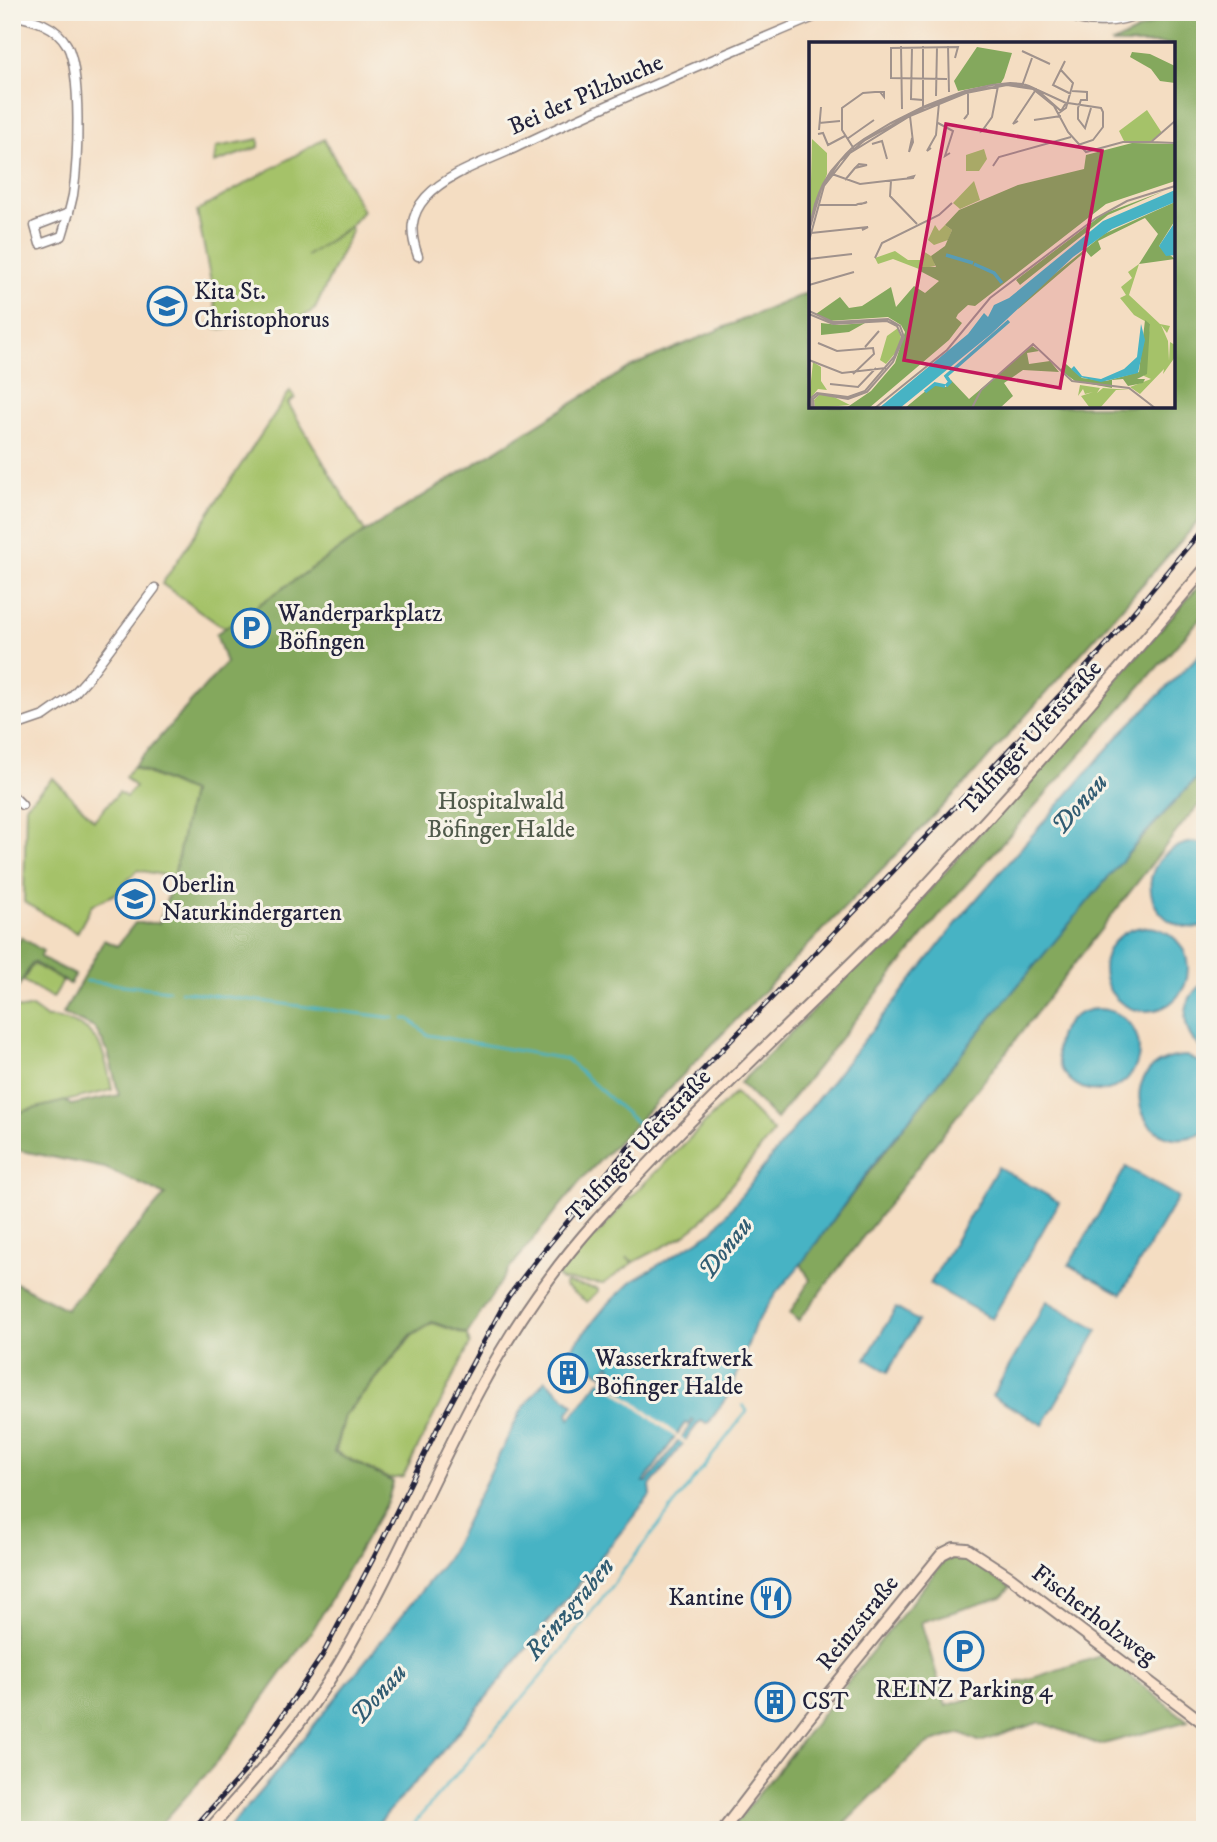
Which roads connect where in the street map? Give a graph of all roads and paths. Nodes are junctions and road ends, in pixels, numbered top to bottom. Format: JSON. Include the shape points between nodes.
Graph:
{"nodes":[{"id":1,"x":826,"y":12,"type":"edge"},
{"id":2,"x":1063,"y":12,"type":"edge"},
{"id":3,"x":1144,"y":12,"type":"edge"},
{"id":4,"x":12,"y":15,"type":"edge"},
{"id":5,"x":69,"y":213,"type":"junction"},
{"id":6,"x":418,"y":256,"type":"dead end"},
{"id":7,"x":1205,"y":569,"type":"edge"},
{"id":8,"x":155,"y":588,"type":"dead end"},
{"id":9,"x":12,"y":727,"type":"edge"},
{"id":10,"x":12,"y":795,"type":"edge"},
{"id":11,"x":22,"y":805,"type":"dead end"},
{"id":12,"x":954,"y":1548,"type":"joint"},
{"id":13,"x":1205,"y":1724,"type":"edge"},
{"id":14,"x":209,"y":1830,"type":"edge"},
{"id":15,"x":723,"y":1830,"type":"edge"}],
"edges":[{"from":1,"to":6,"type":"street","name":"Bei der Pilzbuche","via":[[634,93],[447,180],[426,197],[414,217],[411,237]]},
{"from":2,"to":3,"type":"street","via":[[1100,22]]},
{"from":4,"to":5,"type":"street","via":[[50,27],[66,44],[73,62],[76,145]]},
{"from":5,"to":5,"type":"street","via":[[35,226],[40,244],[62,236]]},
{"from":7,"to":14,"type":"street","name":"Talfinger Uferstraße","via":[[884,931],[664,1147],[565,1258],[513,1332],[468,1411],[340,1662],[287,1740]]},
{"from":8,"to":9,"type":"street","via":[[71,697],[44,716]]},
{"from":10,"to":11,"type":"street"},
{"from":12,"to":13,"type":"street","name":"Fischerholzweg","via":[[967,1549],[1010,1577]]},
{"from":12,"to":15,"type":"street","name":"Reinzstraße","via":[[942,1553]]}]}
